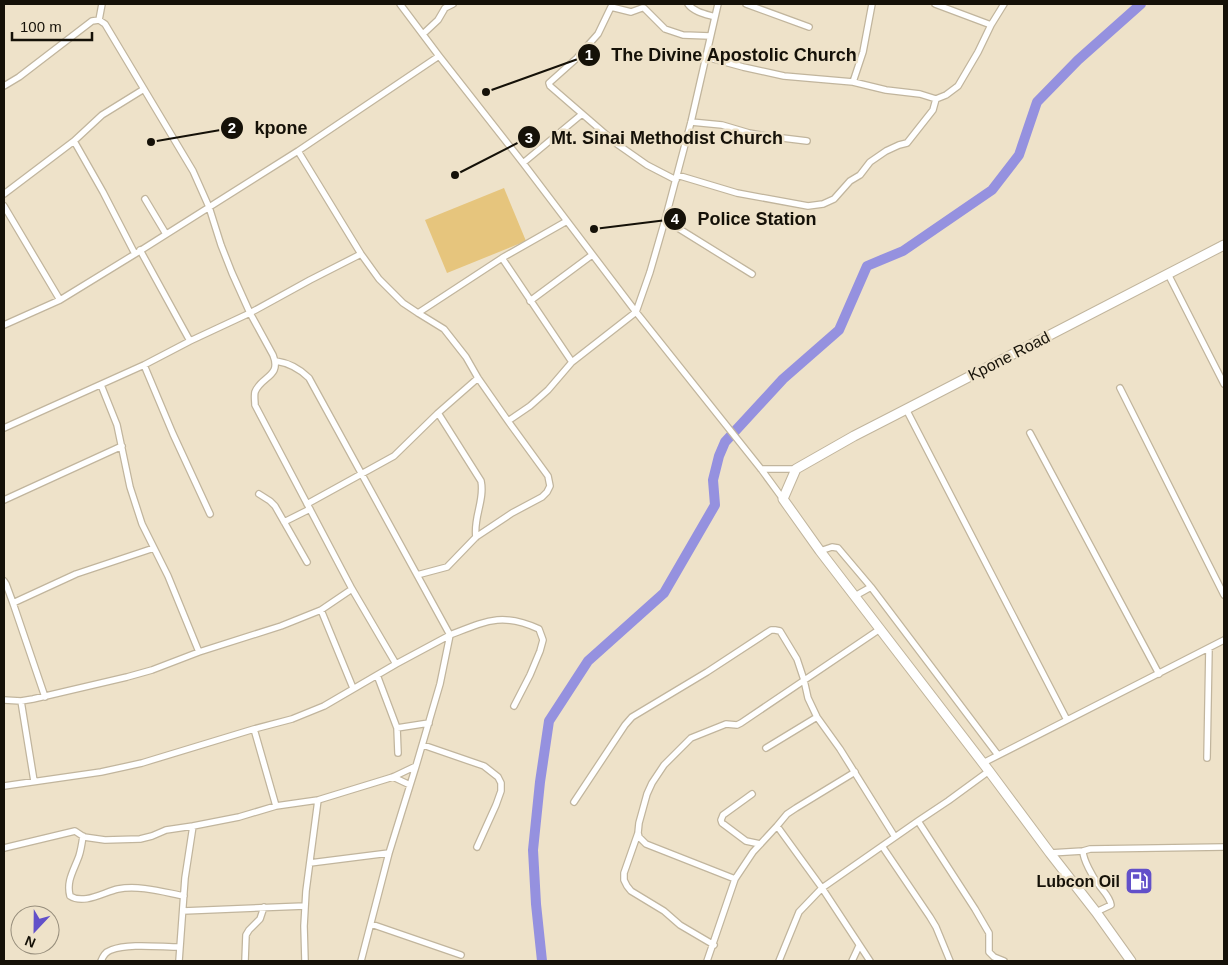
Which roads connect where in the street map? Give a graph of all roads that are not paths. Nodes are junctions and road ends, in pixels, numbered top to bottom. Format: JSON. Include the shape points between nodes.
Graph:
{"nodes":[{"id":1,"x":102,"y":4,"type":"edge"},
{"id":2,"x":400,"y":4,"type":"edge"},
{"id":3,"x":453,"y":4,"type":"edge"},
{"id":4,"x":688,"y":4,"type":"edge"},
{"id":5,"x":718,"y":4,"type":"edge"},
{"id":6,"x":746,"y":4,"type":"edge"},
{"id":7,"x":872,"y":4,"type":"edge"},
{"id":8,"x":935,"y":4,"type":"edge"},
{"id":9,"x":1004,"y":4,"type":"edge"},
{"id":10,"x":715,"y":17,"type":"junction"},
{"id":11,"x":99,"y":20,"type":"junction"},
{"id":12,"x":990,"y":25,"type":"junction"},
{"id":13,"x":809,"y":27,"type":"dead end"},
{"id":14,"x":423,"y":34,"type":"junction"},
{"id":15,"x":710,"y":36,"type":"junction"},
{"id":16,"x":439,"y":56,"type":"junction"},
{"id":17,"x":706,"y":57,"type":"junction"},
{"id":18,"x":853,"y":82,"type":"junction"},
{"id":19,"x":4,"y":86,"type":"edge"},
{"id":20,"x":144,"y":89,"type":"junction"},
{"id":21,"x":936,"y":100,"type":"junction"},
{"id":22,"x":582,"y":114,"type":"junction"},
{"id":23,"x":691,"y":122,"type":"junction"},
{"id":24,"x":807,"y":140,"type":"dead end"},
{"id":25,"x":74,"y":141,"type":"junction"},
{"id":26,"x":298,"y":151,"type":"junction"},
{"id":27,"x":523,"y":163,"type":"junction"},
{"id":28,"x":676,"y":178,"type":"junction"},
{"id":29,"x":4,"y":194,"type":"edge"},
{"id":30,"x":145,"y":198,"type":"dead end"},
{"id":31,"x":4,"y":206,"type":"edge"},
{"id":32,"x":209,"y":207,"type":"junction"},
{"id":33,"x":665,"y":220,"type":"junction"},
{"id":34,"x":567,"y":221,"type":"junction"},
{"id":35,"x":166,"y":234,"type":"junction"},
{"id":36,"x":1224,"y":246,"type":"edge"},
{"id":37,"x":138,"y":252,"type":"junction"},
{"id":38,"x":361,"y":254,"type":"junction"},
{"id":39,"x":592,"y":255,"type":"junction"},
{"id":40,"x":502,"y":258,"type":"junction"},
{"id":41,"x":752,"y":274,"type":"dead end"},
{"id":42,"x":1168,"y":274,"type":"junction"},
{"id":43,"x":60,"y":300,"type":"junction"},
{"id":44,"x":530,"y":301,"type":"junction"},
{"id":45,"x":636,"y":312,"type":"junction"},
{"id":46,"x":250,"y":313,"type":"junction"},
{"id":47,"x":418,"y":314,"type":"junction"},
{"id":48,"x":4,"y":325,"type":"edge"},
{"id":49,"x":190,"y":341,"type":"junction"},
{"id":50,"x":276,"y":361,"type":"junction"},
{"id":51,"x":572,"y":362,"type":"junction"},
{"id":52,"x":144,"y":365,"type":"junction"},
{"id":53,"x":478,"y":378,"type":"junction"},
{"id":54,"x":1224,"y":384,"type":"edge"},
{"id":55,"x":101,"y":385,"type":"junction"},
{"id":56,"x":1120,"y":388,"type":"dead end"},
{"id":57,"x":906,"y":409,"type":"junction"},
{"id":58,"x":438,"y":414,"type":"junction"},
{"id":59,"x":508,"y":421,"type":"junction"},
{"id":60,"x":4,"y":428,"type":"edge"},
{"id":61,"x":1030,"y":433,"type":"dead end"},
{"id":62,"x":122,"y":446,"type":"junction"},
{"id":63,"x":761,"y":469,"type":"junction"},
{"id":64,"x":796,"y":470,"type":"junction"},
{"id":65,"x":362,"y":474,"type":"junction"},
{"id":66,"x":259,"y":494,"type":"dead end"},
{"id":67,"x":783,"y":499,"type":"junction"},
{"id":68,"x":4,"y":500,"type":"edge"},
{"id":69,"x":309,"y":506,"type":"junction"},
{"id":70,"x":210,"y":514,"type":"dead end"},
{"id":71,"x":284,"y":522,"type":"junction"},
{"id":72,"x":476,"y":537,"type":"junction"},
{"id":73,"x":154,"y":548,"type":"junction"},
{"id":74,"x":820,"y":551,"type":"junction"},
{"id":75,"x":307,"y":562,"type":"dead end"},
{"id":76,"x":417,"y":575,"type":"junction"},
{"id":77,"x":4,"y":581,"type":"edge"},
{"id":78,"x":871,"y":587,"type":"junction"},
{"id":79,"x":352,"y":589,"type":"junction"},
{"id":80,"x":1224,"y":595,"type":"edge"},
{"id":81,"x":855,"y":596,"type":"junction"},
{"id":82,"x":13,"y":604,"type":"junction"},
{"id":83,"x":321,"y":610,"type":"junction"},
{"id":84,"x":880,"y":629,"type":"junction"},
{"id":85,"x":450,"y":635,"type":"junction"},
{"id":86,"x":1224,"y":640,"type":"edge"},
{"id":87,"x":1209,"y":648,"type":"junction"},
{"id":88,"x":199,"y":652,"type":"junction"},
{"id":89,"x":396,"y":664,"type":"junction"},
{"id":90,"x":1159,"y":674,"type":"junction"},
{"id":91,"x":377,"y":675,"type":"junction"},
{"id":92,"x":804,"y":680,"type":"junction"},
{"id":93,"x":353,"y":688,"type":"junction"},
{"id":94,"x":45,"y":696,"type":"junction"},
{"id":95,"x":4,"y":700,"type":"edge"},
{"id":96,"x":21,"y":702,"type":"junction"},
{"id":97,"x":514,"y":706,"type":"dead end"},
{"id":98,"x":816,"y":716,"type":"junction"},
{"id":99,"x":1067,"y":720,"type":"junction"},
{"id":100,"x":429,"y":723,"type":"junction"},
{"id":101,"x":397,"y":728,"type":"junction"},
{"id":102,"x":254,"y":729,"type":"junction"},
{"id":103,"x":423,"y":745,"type":"junction"},
{"id":104,"x":766,"y":748,"type":"dead end"},
{"id":105,"x":398,"y":753,"type":"dead end"},
{"id":106,"x":998,"y":755,"type":"junction"},
{"id":107,"x":1207,"y":758,"type":"dead end"},
{"id":108,"x":983,"y":763,"type":"junction"},
{"id":109,"x":416,"y":766,"type":"junction"},
{"id":110,"x":990,"y":771,"type":"junction"},
{"id":111,"x":855,"y":772,"type":"junction"},
{"id":112,"x":392,"y":777,"type":"junction"},
{"id":113,"x":34,"y":781,"type":"junction"},
{"id":114,"x":410,"y":785,"type":"junction"},
{"id":115,"x":4,"y":786,"type":"edge"},
{"id":116,"x":752,"y":794,"type":"dead end"},
{"id":117,"x":318,"y":800,"type":"junction"},
{"id":118,"x":574,"y":802,"type":"dead end"},
{"id":119,"x":276,"y":806,"type":"junction"},
{"id":120,"x":918,"y":821,"type":"junction"},
{"id":121,"x":193,"y":826,"type":"junction"},
{"id":122,"x":777,"y":826,"type":"junction"},
{"id":123,"x":638,"y":833,"type":"junction"},
{"id":124,"x":83,"y":836,"type":"junction"},
{"id":125,"x":895,"y":836,"type":"junction"},
{"id":126,"x":760,"y":844,"type":"junction"},
{"id":127,"x":882,"y":846,"type":"junction"},
{"id":128,"x":477,"y":847,"type":"dead end"},
{"id":129,"x":1224,"y":847,"type":"edge"},
{"id":130,"x":4,"y":848,"type":"edge"},
{"id":131,"x":1083,"y":851,"type":"junction"},
{"id":132,"x":390,"y":853,"type":"junction"},
{"id":133,"x":1050,"y":853,"type":"junction"},
{"id":134,"x":310,"y":863,"type":"junction"},
{"id":135,"x":735,"y":880,"type":"junction"},
{"id":136,"x":822,"y":888,"type":"junction"},
{"id":137,"x":184,"y":896,"type":"junction"},
{"id":138,"x":305,"y":906,"type":"junction"},
{"id":139,"x":264,"y":907,"type":"junction"},
{"id":140,"x":183,"y":911,"type":"junction"},
{"id":141,"x":1096,"y":912,"type":"junction"},
{"id":142,"x":371,"y":924,"type":"junction"},
{"id":143,"x":714,"y":945,"type":"junction"},
{"id":144,"x":859,"y":946,"type":"junction"},
{"id":145,"x":180,"y":947,"type":"junction"},
{"id":146,"x":461,"y":955,"type":"dead end"},
{"id":147,"x":101,"y":961,"type":"edge"},
{"id":148,"x":179,"y":961,"type":"edge"},
{"id":149,"x":245,"y":961,"type":"edge"},
{"id":150,"x":305,"y":961,"type":"edge"},
{"id":151,"x":361,"y":961,"type":"edge"},
{"id":152,"x":708,"y":961,"type":"edge"},
{"id":153,"x":779,"y":961,"type":"edge"},
{"id":154,"x":852,"y":961,"type":"edge"},
{"id":155,"x":870,"y":961,"type":"edge"},
{"id":156,"x":950,"y":961,"type":"edge"},
{"id":157,"x":1004,"y":961,"type":"edge"},
{"id":158,"x":1131,"y":961,"type":"edge"}],
"edges":[{"from":1,"to":11,"type":"street"},
{"from":2,"to":14,"type":"street"},
{"from":3,"to":14,"type":"street","via":[[445,8]]},
{"from":4,"to":10,"type":"street","via":[[696,11]]},
{"from":5,"to":10,"type":"street"},
{"from":6,"to":13,"type":"street"},
{"from":7,"to":18,"type":"street","via":[[863,52]]},
{"from":8,"to":12,"type":"street"},
{"from":9,"to":12,"type":"street"},
{"from":10,"to":15,"type":"street"},
{"from":11,"to":19,"type":"street","via":[[92,21]]},
{"from":11,"to":20,"type":"street","via":[[105,24]]},
{"from":12,"to":21,"type":"street","via":[[958,86]]},
{"from":14,"to":16,"type":"street"},
{"from":15,"to":17,"type":"street"},
{"from":15,"to":22,"type":"street","via":[[683,35],[665,29],[644,8],[631,12],[611,7],[598,34],[550,83]]},
{"from":16,"to":26,"type":"street"},
{"from":16,"to":27,"type":"street"},
{"from":17,"to":18,"type":"street","via":[[784,76]]},
{"from":17,"to":23,"type":"street"},
{"from":18,"to":21,"type":"street"},
{"from":20,"to":25,"type":"street","via":[[102,115]]},
{"from":20,"to":32,"type":"street","via":[[193,170]]},
{"from":21,"to":28,"type":"street","via":[[933,110],[907,143],[870,162],[834,199],[823,204],[808,206]]},
{"from":22,"to":27,"type":"street"},
{"from":22,"to":28,"type":"street","via":[[627,151]]},
{"from":23,"to":24,"type":"street","via":[[749,134]]},
{"from":23,"to":28,"type":"street"},
{"from":25,"to":29,"type":"street"},
{"from":25,"to":37,"type":"street"},
{"from":26,"to":32,"type":"street"},
{"from":26,"to":38,"type":"street"},
{"from":27,"to":34,"type":"street"},
{"from":28,"to":33,"type":"street"},
{"from":30,"to":35,"type":"street"},
{"from":31,"to":43,"type":"street"},
{"from":32,"to":35,"type":"street"},
{"from":32,"to":46,"type":"street","via":[[221,245]]},
{"from":33,"to":41,"type":"street"},
{"from":33,"to":45,"type":"street"},
{"from":34,"to":39,"type":"street"},
{"from":34,"to":40,"type":"street"},
{"from":35,"to":37,"type":"street"},
{"from":36,"to":42,"type":"main road","name":"Kpone Road"},
{"from":37,"to":43,"type":"street"},
{"from":37,"to":49,"type":"street"},
{"from":38,"to":46,"type":"street"},
{"from":38,"to":47,"type":"street","via":[[392,294]]},
{"from":39,"to":44,"type":"street"},
{"from":39,"to":45,"type":"street"},
{"from":40,"to":44,"type":"street"},
{"from":40,"to":47,"type":"street"},
{"from":42,"to":54,"type":"street"},
{"from":42,"to":57,"type":"main road","name":"Kpone Road"},
{"from":43,"to":48,"type":"street"},
{"from":44,"to":51,"type":"street"},
{"from":45,"to":51,"type":"street"},
{"from":45,"to":63,"type":"street"},
{"from":46,"to":49,"type":"street"},
{"from":46,"to":50,"type":"street"},
{"from":47,"to":53,"type":"street","via":[[444,329]]},
{"from":49,"to":52,"type":"street"},
{"from":50,"to":65,"type":"street","via":[[294,366],[309,378]]},
{"from":50,"to":69,"type":"street","via":[[273,372],[255,392],[255,405]]},
{"from":51,"to":59,"type":"street","via":[[548,390]]},
{"from":52,"to":55,"type":"street"},
{"from":52,"to":70,"type":"street"},
{"from":53,"to":58,"type":"street"},
{"from":53,"to":59,"type":"street"},
{"from":55,"to":60,"type":"street"},
{"from":55,"to":62,"type":"street"},
{"from":56,"to":80,"type":"street"},
{"from":57,"to":64,"type":"main road","name":"Kpone Road"},
{"from":57,"to":99,"type":"street"},
{"from":58,"to":65,"type":"street","via":[[394,456]]},
{"from":58,"to":72,"type":"street","via":[[481,482]]},
{"from":59,"to":72,"type":"street","via":[[548,476],[550,486],[542,496]]},
{"from":61,"to":90,"type":"street"},
{"from":62,"to":68,"type":"street"},
{"from":62,"to":73,"type":"street","via":[[133,500]]},
{"from":63,"to":64,"type":"street"},
{"from":63,"to":67,"type":"street"},
{"from":64,"to":67,"type":"main road"},
{"from":65,"to":69,"type":"street"},
{"from":65,"to":76,"type":"street"},
{"from":66,"to":71,"type":"street","via":[[270,500]]},
{"from":67,"to":74,"type":"main road"},
{"from":69,"to":71,"type":"street"},
{"from":69,"to":79,"type":"street"},
{"from":71,"to":75,"type":"street"},
{"from":72,"to":76,"type":"street","via":[[447,567]]},
{"from":73,"to":82,"type":"street","via":[[76,574]]},
{"from":73,"to":88,"type":"street"},
{"from":74,"to":78,"type":"street","via":[[838,548]]},
{"from":74,"to":81,"type":"main road"},
{"from":76,"to":85,"type":"street"},
{"from":77,"to":82,"type":"street"},
{"from":78,"to":81,"type":"street"},
{"from":78,"to":106,"type":"street"},
{"from":79,"to":83,"type":"street"},
{"from":79,"to":89,"type":"street"},
{"from":81,"to":84,"type":"main road"},
{"from":82,"to":94,"type":"street"},
{"from":83,"to":88,"type":"street"},
{"from":83,"to":93,"type":"street"},
{"from":84,"to":92,"type":"street"},
{"from":84,"to":108,"type":"main road"},
{"from":85,"to":89,"type":"street"},
{"from":85,"to":97,"type":"street","via":[[506,619],[539,629],[543,640],[540,651]]},
{"from":85,"to":100,"type":"street"},
{"from":86,"to":87,"type":"street"},
{"from":87,"to":90,"type":"street"},
{"from":87,"to":107,"type":"street"},
{"from":88,"to":94,"type":"street","via":[[136,675]]},
{"from":89,"to":91,"type":"street"},
{"from":90,"to":99,"type":"street"},
{"from":91,"to":93,"type":"street"},
{"from":91,"to":101,"type":"street"},
{"from":92,"to":98,"type":"street"},
{"from":92,"to":118,"type":"street","via":[[780,631],[771,630],[632,717]]},
{"from":92,"to":123,"type":"street","via":[[741,723],[726,724],[691,738],[664,765],[652,783]]},
{"from":93,"to":102,"type":"street","via":[[313,711]]},
{"from":94,"to":96,"type":"street"},
{"from":95,"to":96,"type":"street"},
{"from":96,"to":113,"type":"street"},
{"from":98,"to":104,"type":"street"},
{"from":98,"to":111,"type":"street"},
{"from":99,"to":106,"type":"street"},
{"from":100,"to":101,"type":"street"},
{"from":100,"to":103,"type":"street"},
{"from":101,"to":105,"type":"street"},
{"from":102,"to":113,"type":"street","via":[[142,763]]},
{"from":102,"to":119,"type":"street"},
{"from":103,"to":109,"type":"street"},
{"from":103,"to":128,"type":"street","via":[[484,766],[498,777],[501,791]]},
{"from":106,"to":108,"type":"street"},
{"from":108,"to":110,"type":"main road"},
{"from":109,"to":112,"type":"street"},
{"from":109,"to":114,"type":"street"},
{"from":110,"to":120,"type":"street"},
{"from":110,"to":133,"type":"main road"},
{"from":111,"to":122,"type":"street","via":[[787,814]]},
{"from":111,"to":125,"type":"street"},
{"from":112,"to":114,"type":"street"},
{"from":112,"to":117,"type":"street"},
{"from":113,"to":115,"type":"street"},
{"from":114,"to":132,"type":"street"},
{"from":116,"to":126,"type":"street","via":[[723,815],[721,820],[746,841]]},
{"from":117,"to":119,"type":"street"},
{"from":117,"to":134,"type":"street"},
{"from":119,"to":121,"type":"street"},
{"from":120,"to":125,"type":"street"},
{"from":120,"to":157,"type":"street","via":[[989,933],[989,952]]},
{"from":121,"to":124,"type":"street","via":[[166,830],[140,839],[105,840]]},
{"from":121,"to":137,"type":"street"},
{"from":122,"to":126,"type":"street"},
{"from":122,"to":136,"type":"street"},
{"from":123,"to":135,"type":"street","via":[[646,844]]},
{"from":123,"to":143,"type":"street","via":[[624,873],[627,886],[637,896]]},
{"from":124,"to":130,"type":"street","via":[[75,831]]},
{"from":124,"to":137,"type":"street","via":[[70,875],[70,896],[80,900],[119,888],[141,888]]},
{"from":125,"to":127,"type":"street"},
{"from":126,"to":135,"type":"street"},
{"from":127,"to":136,"type":"street"},
{"from":127,"to":156,"type":"street","via":[[936,927]]},
{"from":129,"to":131,"type":"street"},
{"from":131,"to":133,"type":"street"},
{"from":131,"to":141,"type":"street","via":[[1097,882],[1110,900],[1111,905]]},
{"from":132,"to":134,"type":"street"},
{"from":132,"to":142,"type":"street"},
{"from":133,"to":141,"type":"main road"},
{"from":134,"to":138,"type":"street"},
{"from":135,"to":143,"type":"street"},
{"from":136,"to":144,"type":"street"},
{"from":136,"to":153,"type":"street","via":[[799,912]]},
{"from":137,"to":140,"type":"street"},
{"from":138,"to":139,"type":"street"},
{"from":138,"to":150,"type":"street"},
{"from":139,"to":140,"type":"street"},
{"from":139,"to":149,"type":"street","via":[[260,918],[246,934]]},
{"from":140,"to":145,"type":"street"},
{"from":141,"to":158,"type":"main road"},
{"from":142,"to":146,"type":"street"},
{"from":142,"to":151,"type":"street"},
{"from":143,"to":152,"type":"street"},
{"from":144,"to":154,"type":"street"},
{"from":144,"to":155,"type":"street"},
{"from":145,"to":147,"type":"street","via":[[112,949]]},
{"from":145,"to":148,"type":"street"}]}
